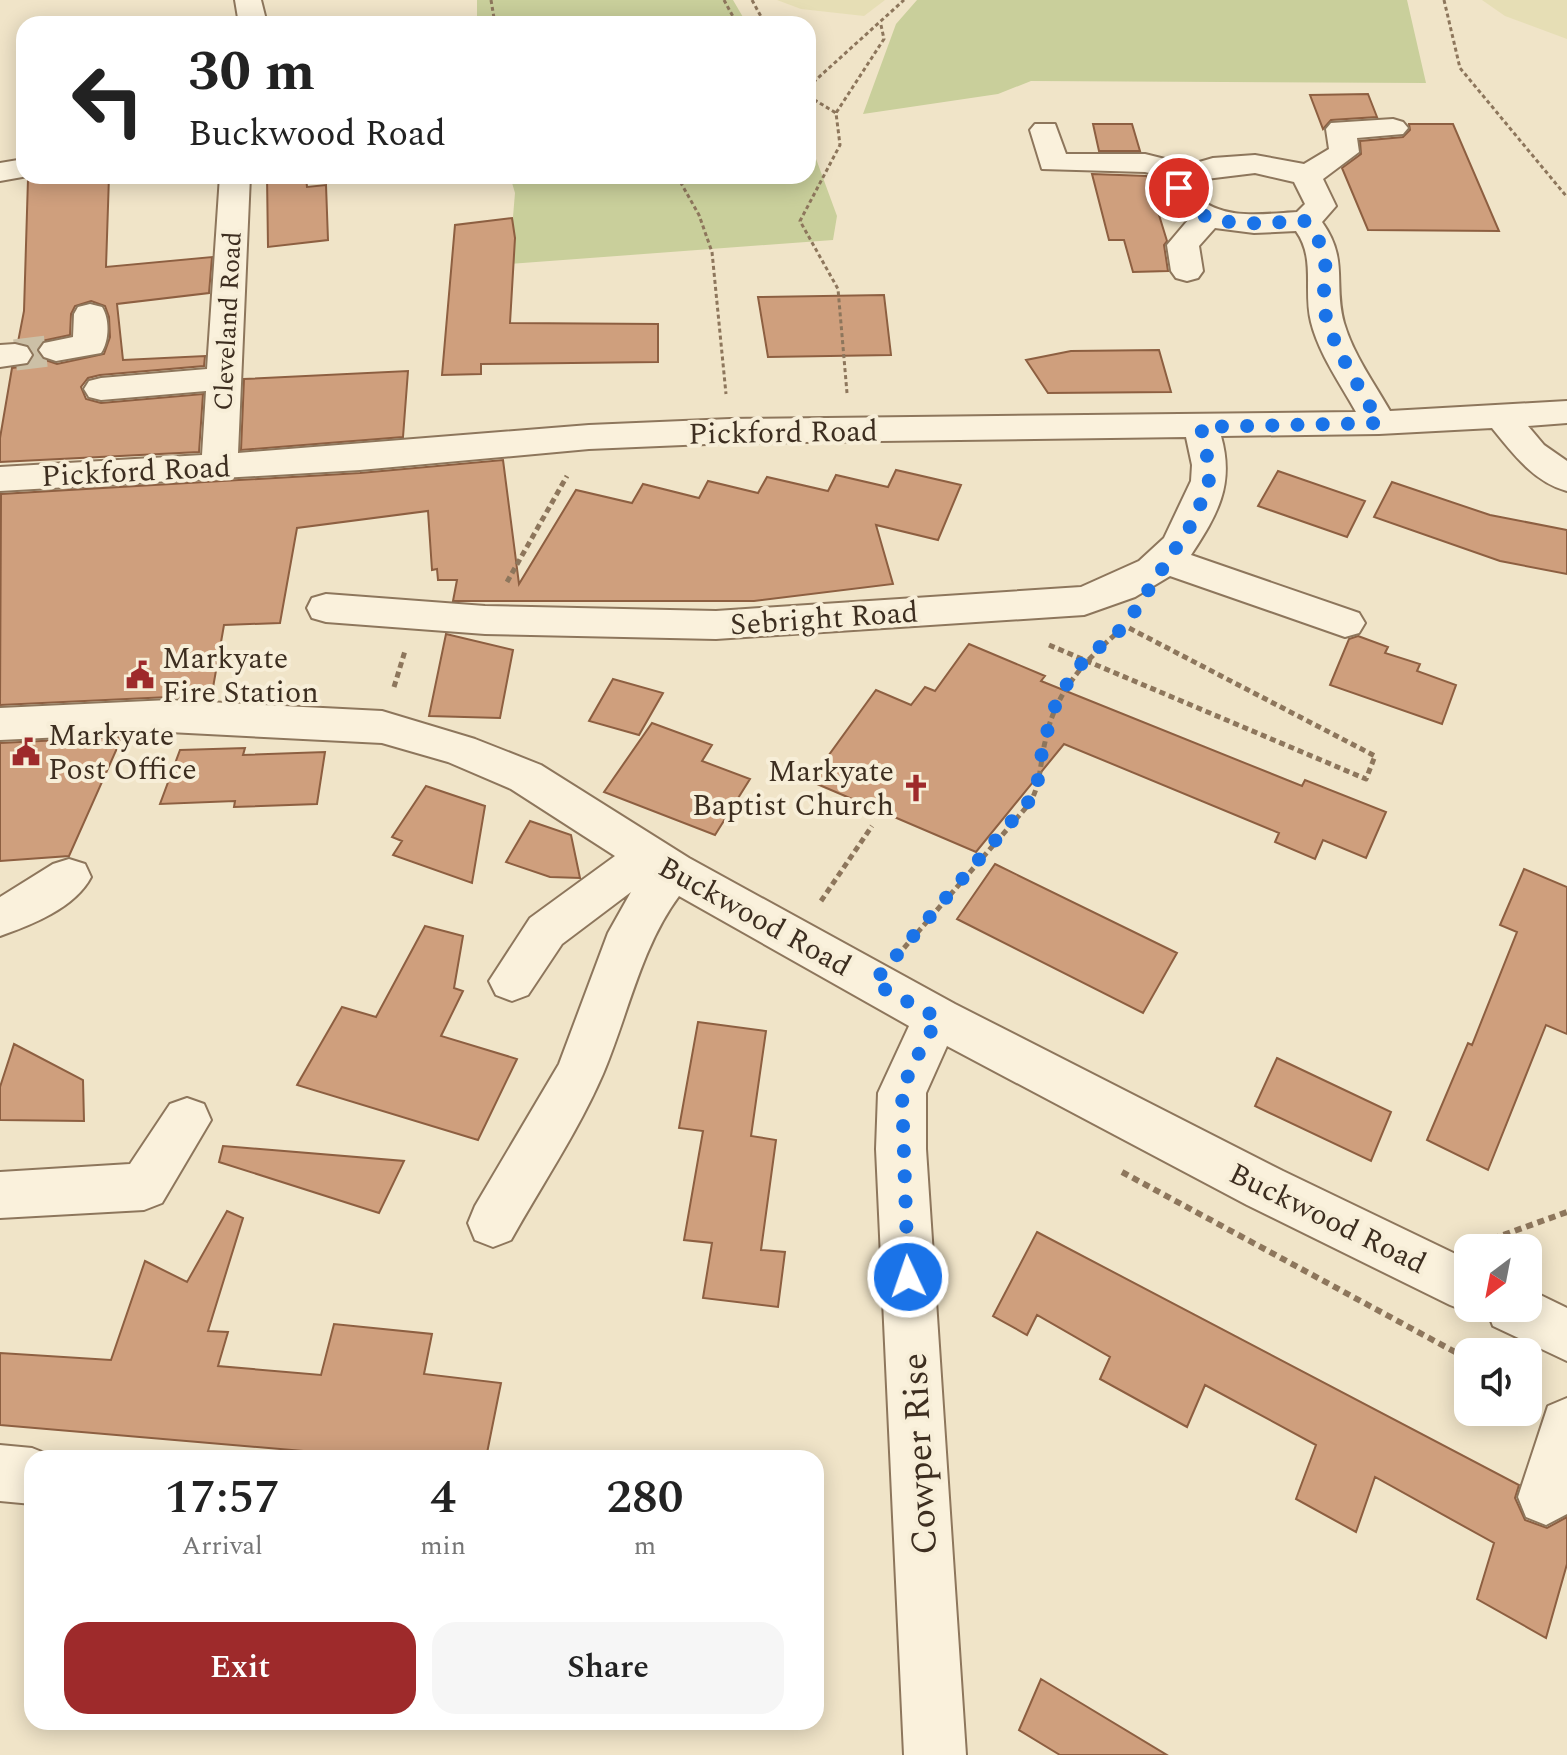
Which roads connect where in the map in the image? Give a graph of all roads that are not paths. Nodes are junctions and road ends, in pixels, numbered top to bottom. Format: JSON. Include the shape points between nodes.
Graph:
{"nodes":[{"id":1,"x":1393,"y":128,"type":"dead end"},
{"id":2,"x":1045,"y":130,"type":"dead end"},
{"id":3,"x":1189,"y":174,"type":"junction"},
{"id":4,"x":1306,"y":176,"type":"junction"},
{"id":5,"x":235,"y":184,"type":"edge"},
{"id":6,"x":1208,"y":217,"type":"junction"},
{"id":7,"x":1305,"y":221,"type":"junction"},
{"id":8,"x":1187,"y":271,"type":"dead end"},
{"id":9,"x":90,"y":314,"type":"dead end"},
{"id":10,"x":56,"y":350,"type":"tunnel mouth"},
{"id":11,"x":223,"y":379,"type":"junction"},
{"id":12,"x":101,"y":389,"type":"dead end"},
{"id":13,"x":1567,"y":412,"type":"edge"},
{"id":14,"x":1502,"y":416,"type":"junction"},
{"id":15,"x":1379,"y":423,"type":"junction"},
{"id":16,"x":1201,"y":427,"type":"junction"},
{"id":17,"x":219,"y":466,"type":"junction"},
{"id":18,"x":0,"y":479,"type":"edge"},
{"id":19,"x":1567,"y":479,"type":"edge"},
{"id":20,"x":1168,"y":561,"type":"junction"},
{"id":21,"x":326,"y":608,"type":"dead end"},
{"id":22,"x":1345,"y":623,"type":"dead end"},
{"id":23,"x":0,"y":724,"type":"edge"},
{"id":24,"x":660,"y":863,"type":"junction"},
{"id":25,"x":69,"y":877,"type":"dead end"},
{"id":26,"x":0,"y":917,"type":"edge"},
{"id":27,"x":512,"y":981,"type":"dead end"},
{"id":28,"x":938,"y":1018,"type":"junction"},
{"id":29,"x":187,"y":1120,"type":"dead end"},
{"id":30,"x":0,"y":1195,"type":"edge"},
{"id":31,"x":493,"y":1223,"type":"dead end"},
{"id":32,"x":1454,"y":1280,"type":"edge"},
{"id":33,"x":1541,"y":1322,"type":"edge"},
{"id":34,"x":1567,"y":1335,"type":"edge"},
{"id":35,"x":1567,"y":1425,"type":"edge"},
{"id":36,"x":0,"y":1473,"type":"edge"},
{"id":37,"x":24,"y":1475,"type":"edge"},
{"id":38,"x":1546,"y":1497,"type":"dead end"},
{"id":39,"x":935,"y":1755,"type":"edge"}],
"edges":[{"from":1,"to":4,"type":"street","via":[[1341,129],[1344,152]]},
{"from":2,"to":3,"type":"street","via":[[1053,163],[1145,163]]},
{"from":3,"to":4,"type":"street","via":[[1212,167],[1270,166]]},
{"from":3,"to":6,"type":"street","via":[[1178,195]]},
{"from":4,"to":7,"type":"street","via":[[1321,206]]},
{"from":5,"to":11,"type":"street","name":"Cleveland Road"},
{"from":6,"to":7,"type":"street","via":[[1236,223]]},
{"from":6,"to":8,"type":"street","via":[[1183,245]]},
{"from":7,"to":15,"type":"street","via":[[1326,252],[1323,304],[1330,329]]},
{"from":9,"to":10,"type":"street","via":[[89,346]]},
{"from":11,"to":12,"type":"street"},
{"from":11,"to":17,"type":"street","name":"Cleveland Road"},
{"from":13,"to":14,"type":"street","name":"Pickford Road"},
{"from":14,"to":15,"type":"street","name":"Pickford Road"},
{"from":14,"to":19,"type":"street","via":[[1531,453]]},
{"from":15,"to":16,"type":"street","name":"Pickford Road"},
{"from":16,"to":17,"type":"street","name":"Pickford Road","via":[[730,431]]},
{"from":16,"to":20,"type":"street","name":"Sebright Road","via":[[1208,487]]},
{"from":17,"to":18,"type":"street","name":"Pickford Road"},
{"from":20,"to":21,"type":"street","name":"Sebright Road","via":[[1084,601],[716,625],[485,620]]},
{"from":20,"to":22,"type":"street"},
{"from":23,"to":24,"type":"street","name":"Buckwood Road","via":[[169,716],[382,727],[526,777]]},
{"from":24,"to":27,"type":"street","via":[[546,931]]},
{"from":24,"to":28,"type":"street","name":"Buckwood Road"},
{"from":24,"to":31,"type":"street","via":[[579,1074]]},
{"from":25,"to":26,"type":"street"},
{"from":28,"to":32,"type":"street","name":"Buckwood Road"},
{"from":28,"to":39,"type":"street","name":"Cowper Rise","via":[[902,1093],[901,1149]]},
{"from":29,"to":30,"type":"street","via":[[144,1187]]},
{"from":33,"to":34,"type":"street"},
{"from":35,"to":38,"type":"street"},
{"from":36,"to":37,"type":"street"}]}
